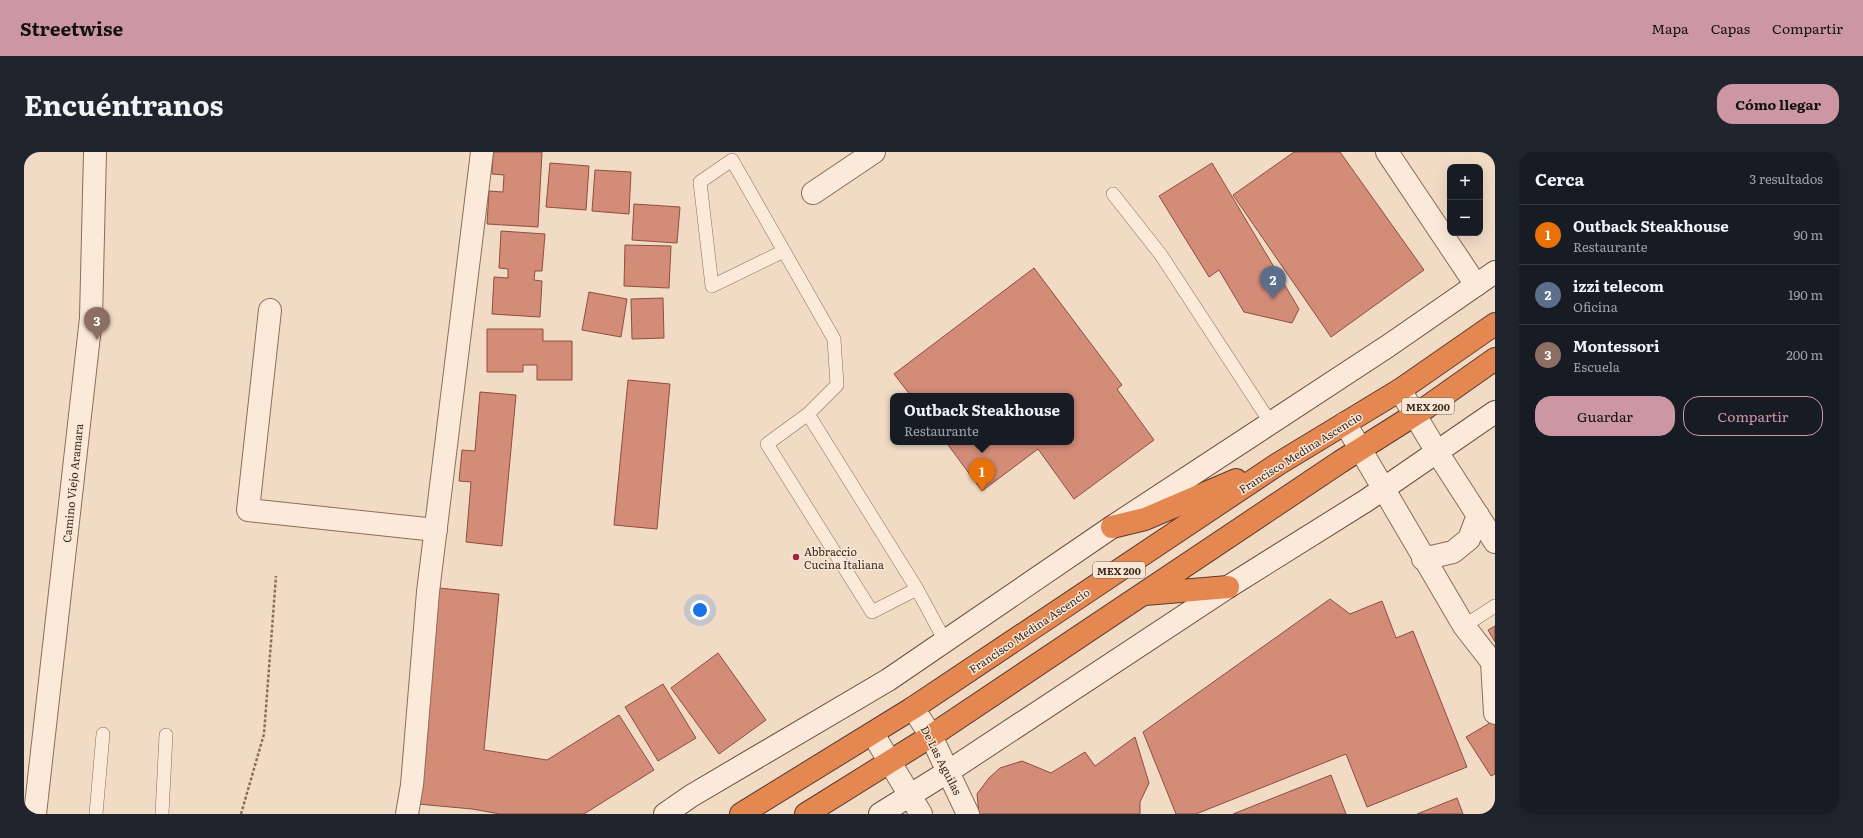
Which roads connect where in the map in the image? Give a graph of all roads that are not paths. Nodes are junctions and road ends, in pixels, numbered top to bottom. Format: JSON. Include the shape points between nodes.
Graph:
{"nodes":[{"id":1,"x":94,"y":152,"type":"edge"},
{"id":2,"x":482,"y":152,"type":"edge"},
{"id":3,"x":874,"y":152,"type":"edge"},
{"id":4,"x":1387,"y":152,"type":"edge"},
{"id":5,"x":813,"y":193,"type":"dead end"},
{"id":6,"x":1113,"y":194,"type":"dead end"},
{"id":7,"x":784,"y":251,"type":"junction"},
{"id":8,"x":1495,"y":272,"type":"edge"},
{"id":9,"x":1476,"y":285,"type":"junction"},
{"id":10,"x":270,"y":310,"type":"dead end"},
{"id":11,"x":1495,"y":324,"type":"edge"},
{"id":12,"x":1495,"y":359,"type":"edge"},
{"id":13,"x":1400,"y":390,"type":"junction"},
{"id":14,"x":1495,"y":412,"type":"edge"},
{"id":15,"x":808,"y":414,"type":"junction"},
{"id":16,"x":1415,"y":414,"type":"junction"},
{"id":17,"x":1270,"y":422,"type":"junction"},
{"id":18,"x":1344,"y":423,"type":"junction"},
{"id":19,"x":1360,"y":450,"type":"junction"},
{"id":20,"x":1437,"y":452,"type":"junction"},
{"id":21,"x":1278,"y":464,"type":"junction"},
{"id":22,"x":1383,"y":489,"type":"junction"},
{"id":23,"x":1478,"y":515,"type":"junction"},
{"id":24,"x":1112,"y":527,"type":"junction"},
{"id":25,"x":436,"y":530,"type":"junction"},
{"id":26,"x":1495,"y":542,"type":"edge"},
{"id":27,"x":1423,"y":559,"type":"junction"},
{"id":28,"x":1228,"y":587,"type":"junction"},
{"id":29,"x":917,"y":589,"type":"junction"},
{"id":30,"x":1144,"y":594,"type":"junction"},
{"id":31,"x":1495,"y":606,"type":"edge"},
{"id":32,"x":1464,"y":626,"type":"junction"},
{"id":33,"x":945,"y":641,"type":"junction"},
{"id":34,"x":1493,"y":661,"type":"edge"},
{"id":35,"x":913,"y":708,"type":"junction"},
{"id":36,"x":1495,"y":713,"type":"edge"},
{"id":37,"x":103,"y":734,"type":"dead end"},
{"id":38,"x":873,"y":734,"type":"junction"},
{"id":39,"x":166,"y":735,"type":"dead end"},
{"id":40,"x":931,"y":736,"type":"junction"},
{"id":41,"x":890,"y":762,"type":"junction"},
{"id":42,"x":949,"y":771,"type":"junction"},
{"id":43,"x":916,"y":805,"type":"edge"},
{"id":44,"x":35,"y":814,"type":"edge"},
{"id":45,"x":96,"y":814,"type":"edge"},
{"id":46,"x":162,"y":814,"type":"edge"},
{"id":47,"x":407,"y":814,"type":"edge"},
{"id":48,"x":665,"y":814,"type":"edge"},
{"id":49,"x":741,"y":814,"type":"edge"},
{"id":50,"x":806,"y":814,"type":"edge"},
{"id":51,"x":880,"y":814,"type":"edge"},
{"id":52,"x":968,"y":814,"type":"edge"}],
"edges":[{"from":1,"to":44,"type":"street","name":"Camino Viejo Aramara","via":[[91,318]]},
{"from":2,"to":25,"type":"street"},
{"from":3,"to":5,"type":"street"},
{"from":4,"to":9,"type":"street"},
{"from":6,"to":17,"type":"lane","via":[[1161,255]]},
{"from":7,"to":7,"type":"lane","via":[[732,160],[700,182],[712,286]]},
{"from":7,"to":15,"type":"lane","via":[[834,339],[837,385]]},
{"from":8,"to":9,"type":"street"},
{"from":9,"to":17,"type":"street","via":[[1388,346]]},
{"from":10,"to":25,"type":"street","via":[[248,510]]},
{"from":11,"to":13,"type":"highway","name":"Francisco Medina Ascencio","number":"MEX 200"},
{"from":12,"to":16,"type":"highway","number":"MEX 200"},
{"from":13,"to":16,"type":"street"},
{"from":13,"to":18,"type":"highway","name":"Francisco Medina Ascencio","number":"MEX 200"},
{"from":14,"to":20,"type":"street"},
{"from":15,"to":29,"type":"lane"},
{"from":15,"to":29,"type":"lane","via":[[767,444],[872,612]]},
{"from":16,"to":19,"type":"highway","number":"MEX 200"},
{"from":16,"to":20,"type":"street"},
{"from":17,"to":24,"type":"street"},
{"from":18,"to":19,"type":"street"},
{"from":18,"to":21,"type":"highway","name":"Francisco Medina Ascencio","number":"MEX 200"},
{"from":19,"to":22,"type":"street"},
{"from":19,"to":30,"type":"highway","number":"MEX 200"},
{"from":20,"to":22,"type":"street"},
{"from":20,"to":23,"type":"street"},
{"from":21,"to":24,"type":"highway","via":[[1192,498],[1145,520]]},
{"from":21,"to":35,"type":"highway","name":"Francisco Medina Ascencio","number":"MEX 200"},
{"from":22,"to":27,"type":"street"},
{"from":22,"to":28,"type":"street"},
{"from":23,"to":26,"type":"street"},
{"from":23,"to":27,"type":"street","via":[[1470,539],[1453,552]]},
{"from":24,"to":33,"type":"street"},
{"from":25,"to":47,"type":"street"},
{"from":27,"to":32,"type":"street"},
{"from":28,"to":30,"type":"highway"},
{"from":28,"to":42,"type":"street"},
{"from":29,"to":33,"type":"lane"},
{"from":30,"to":40,"type":"highway","number":"MEX 200"},
{"from":31,"to":32,"type":"lane"},
{"from":32,"to":34,"type":"street"},
{"from":33,"to":48,"type":"street","via":[[888,680],[691,796]]},
{"from":34,"to":36,"type":"street"},
{"from":35,"to":38,"type":"highway","name":"Francisco Medina Ascencio","number":"MEX 200"},
{"from":35,"to":40,"type":"street","name":"De Las Aguilas"},
{"from":37,"to":45,"type":"lane"},
{"from":38,"to":41,"type":"street"},
{"from":38,"to":49,"type":"highway","name":"Francisco Medina Ascencio","number":"MEX 200"},
{"from":39,"to":46,"type":"lane"},
{"from":40,"to":41,"type":"highway","number":"MEX 200"},
{"from":40,"to":42,"type":"street","name":"De Las Aguilas"},
{"from":41,"to":43,"type":"street"},
{"from":41,"to":50,"type":"highway","number":"MEX 200"},
{"from":42,"to":43,"type":"street"},
{"from":42,"to":52,"type":"street","name":"De Las Aguilas"},
{"from":43,"to":51,"type":"street"}]}
